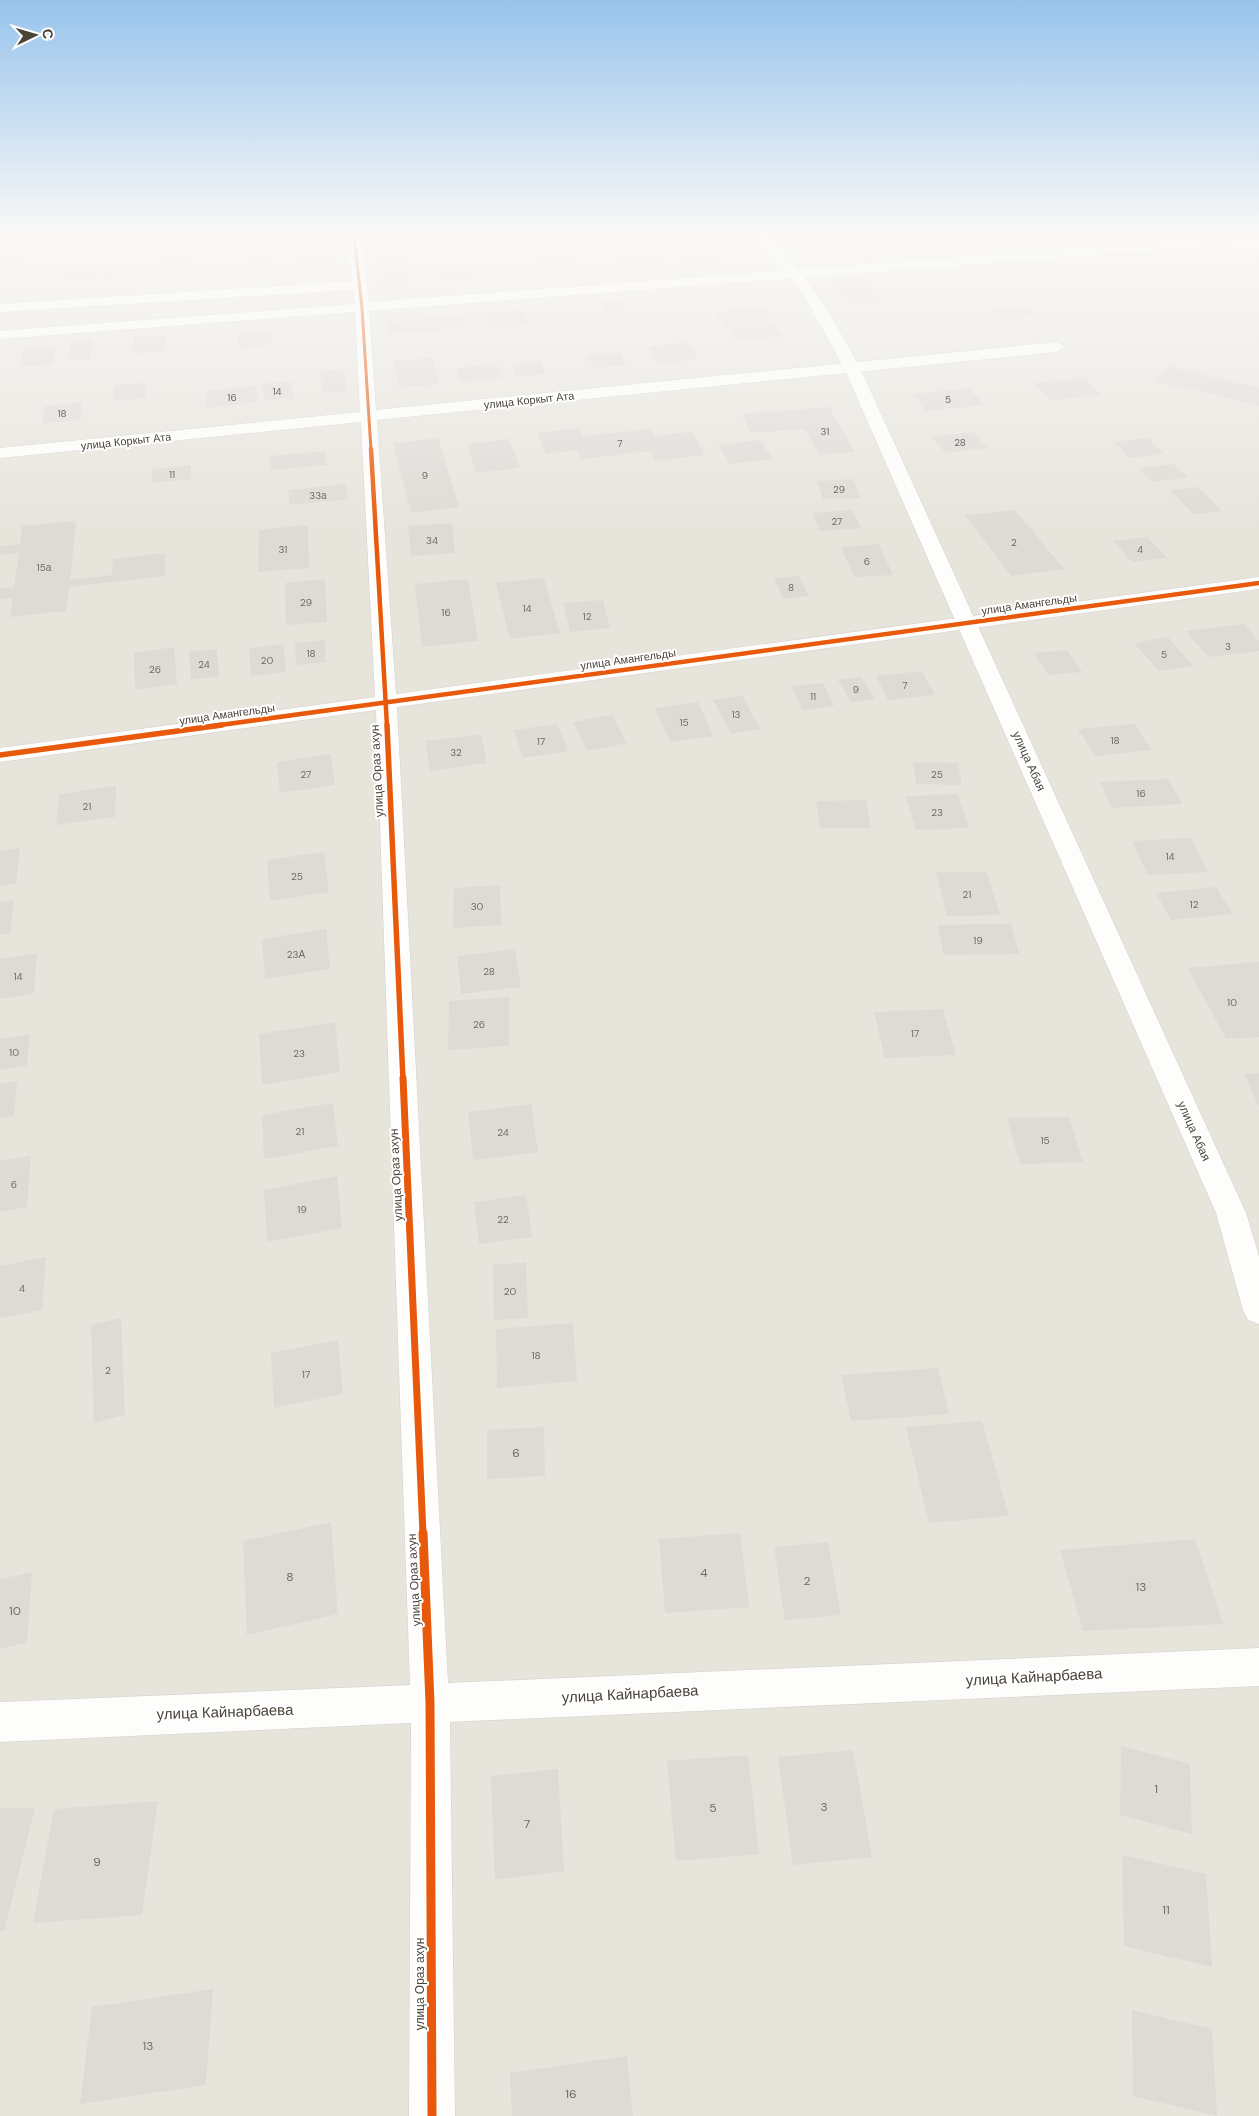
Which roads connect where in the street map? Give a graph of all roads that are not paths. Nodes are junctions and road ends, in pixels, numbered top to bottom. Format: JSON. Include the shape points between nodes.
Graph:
{"nodes":[{"id":1,"x":363,"y":334,"type":"edge"},
{"id":2,"x":834,"y":334,"type":"edge"},
{"id":3,"x":1057,"y":347,"type":"dead end"},
{"id":4,"x":852,"y":368,"type":"junction"},
{"id":5,"x":369,"y":416,"type":"junction"},
{"id":6,"x":0,"y":453,"type":"edge"},
{"id":7,"x":1259,"y":583,"type":"edge"},
{"id":8,"x":968,"y":623,"type":"junction"},
{"id":9,"x":386,"y":702,"type":"junction"},
{"id":10,"x":0,"y":755,"type":"edge"},
{"id":11,"x":1259,"y":1310,"type":"edge"},
{"id":12,"x":1259,"y":1667,"type":"edge"},
{"id":13,"x":430,"y":1703,"type":"junction"},
{"id":14,"x":0,"y":1722,"type":"edge"},
{"id":15,"x":432,"y":2116,"type":"edge"}],
"edges":[{"from":1,"to":5,"type":"street","name":"улица Ораз ахун"},
{"from":2,"to":4,"type":"street","name":"улица Абая"},
{"from":3,"to":4,"type":"street","name":"улица Коркыт Ата"},
{"from":4,"to":5,"type":"street","name":"улица Коркыт Ата"},
{"from":4,"to":8,"type":"street","name":"улица Абая"},
{"from":5,"to":6,"type":"street","name":"улица Коркыт Ата"},
{"from":5,"to":9,"type":"street","name":"улица Ораз ахун"},
{"from":7,"to":8,"type":"street","name":"улица Амангельды"},
{"from":8,"to":9,"type":"street","name":"улица Амангельды"},
{"from":8,"to":11,"type":"street","name":"улица Абая","via":[[1231,1213]]},
{"from":9,"to":10,"type":"street","name":"улица Амангельды"},
{"from":9,"to":13,"type":"street","name":"улица Ораз ахун"},
{"from":12,"to":13,"type":"street","name":"улица Кайнарбаева"},
{"from":13,"to":14,"type":"street","name":"улица Кайнарбаева"},
{"from":13,"to":15,"type":"street","name":"улица Ораз ахун"}]}
